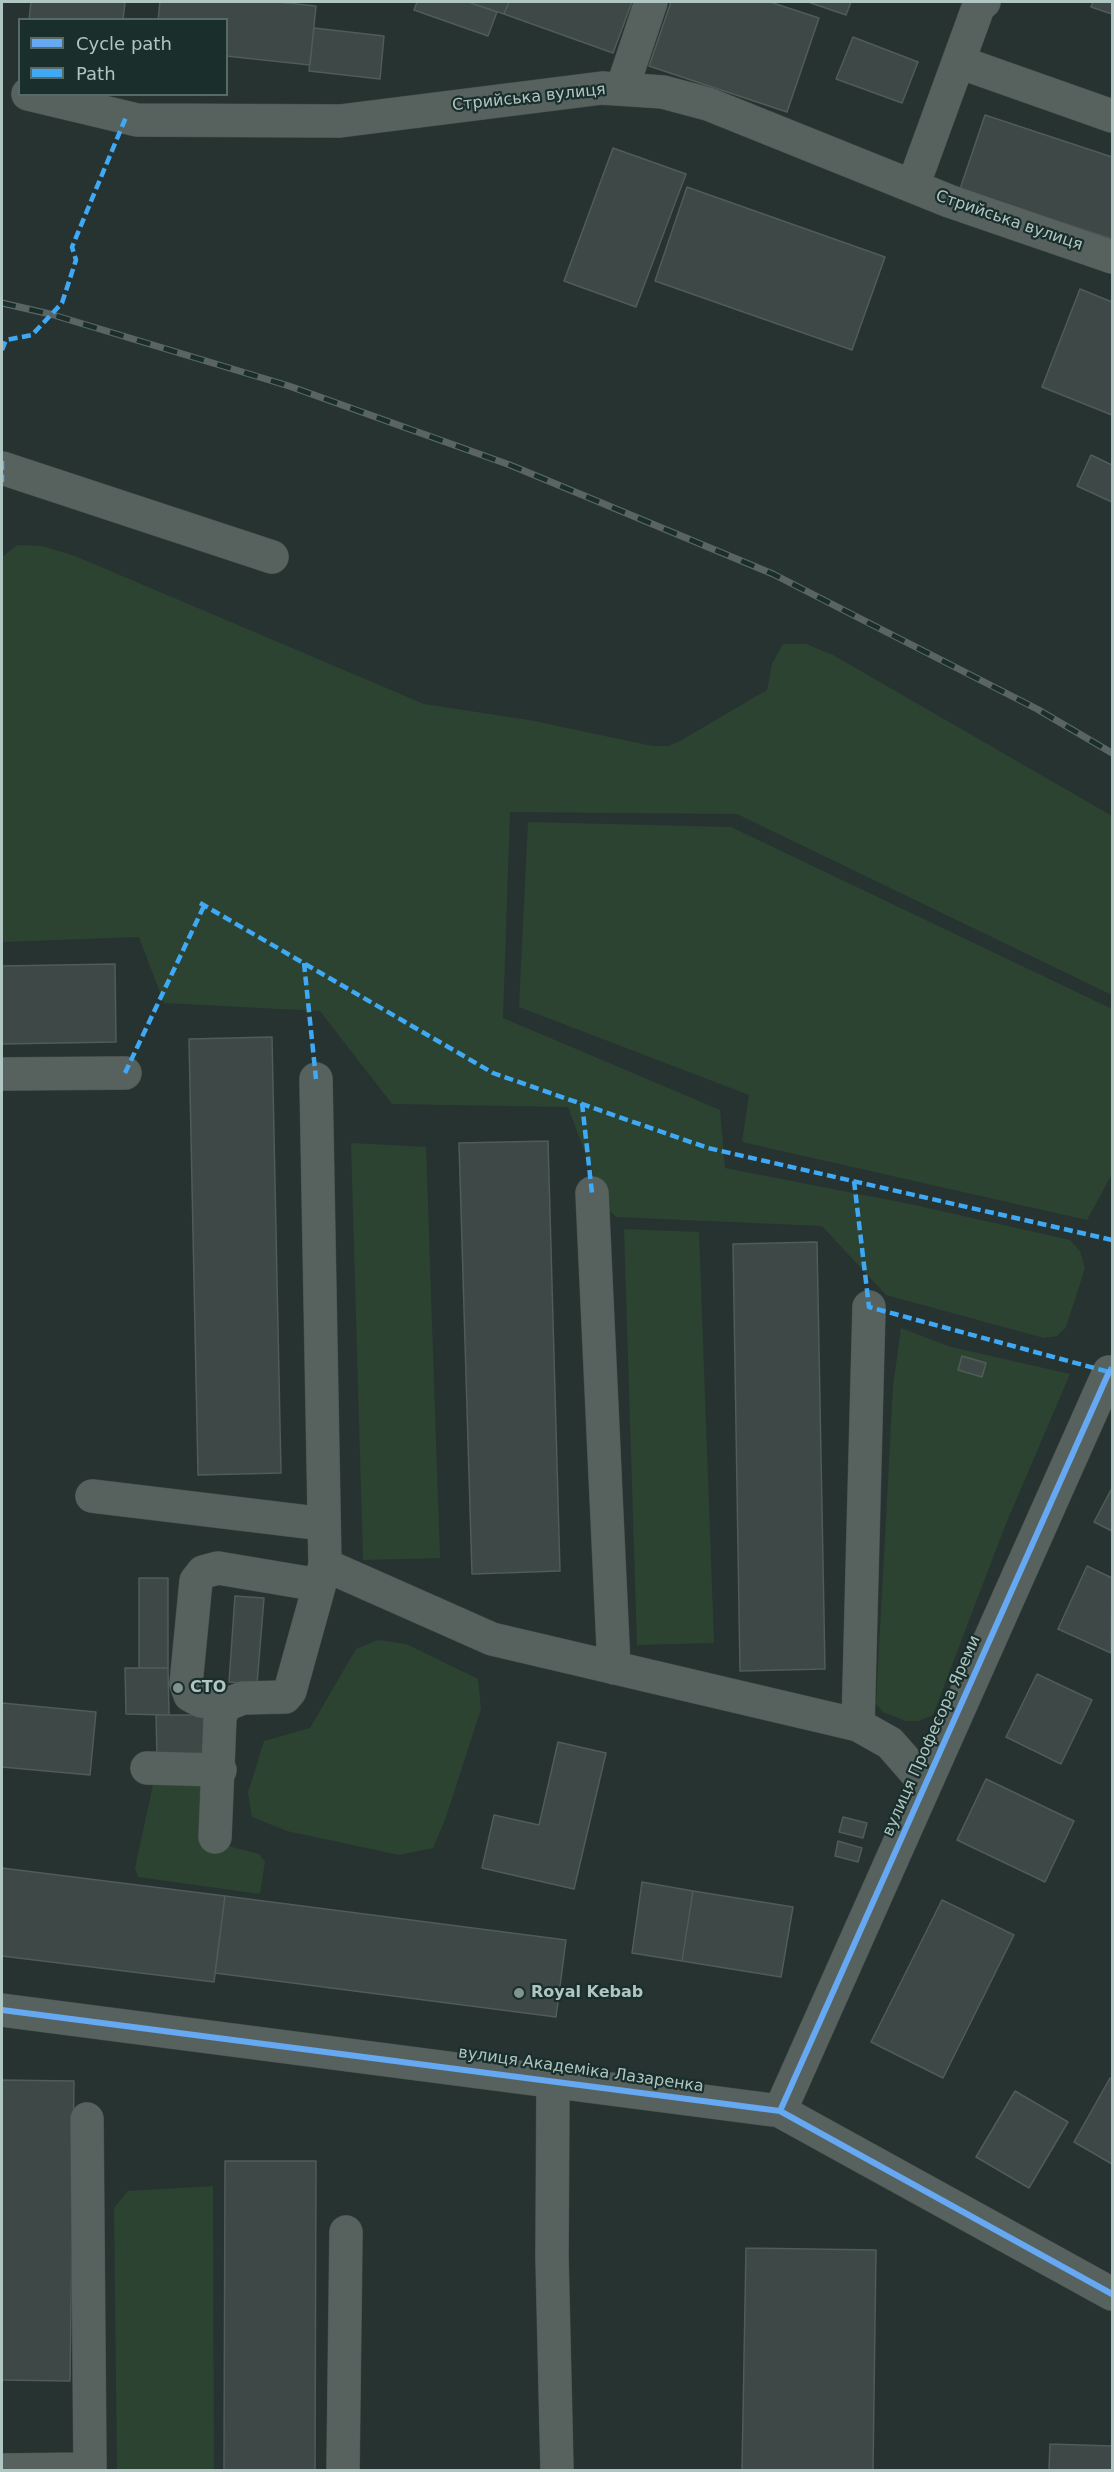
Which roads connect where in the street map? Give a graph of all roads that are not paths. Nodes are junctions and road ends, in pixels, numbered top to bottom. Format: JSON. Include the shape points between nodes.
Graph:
{"nodes":[{"id":1,"x":651,"y":2,"type":"edge"},
{"id":2,"x":984,"y":2,"type":"edge"},
{"id":3,"x":959,"y":62,"type":"junction"},
{"id":4,"x":2,"y":88,"type":"edge"},
{"id":5,"x":622,"y":89,"type":"junction"},
{"id":6,"x":18,"y":92,"type":"edge"},
{"id":7,"x":36,"y":96,"type":"edge"},
{"id":8,"x":1113,"y":116,"type":"edge"},
{"id":9,"x":913,"y":186,"type":"junction"},
{"id":10,"x":1113,"y":257,"type":"edge"},
{"id":11,"x":2,"y":468,"type":"edge"},
{"id":12,"x":272,"y":557,"type":"dead end"},
{"id":13,"x":125,"y":1073,"type":"dead end"},
{"id":14,"x":2,"y":1074,"type":"edge"},
{"id":15,"x":316,"y":1078,"type":"dead end"},
{"id":16,"x":592,"y":1192,"type":"dead end"},
{"id":17,"x":869,"y":1307,"type":"dead end"},
{"id":18,"x":1109,"y":1372,"type":"dead end"},
{"id":19,"x":92,"y":1496,"type":"dead end"},
{"id":20,"x":324,"y":1524,"type":"junction"},
{"id":21,"x":322,"y":1575,"type":"junction"},
{"id":22,"x":614,"y":1668,"type":"junction"},
{"id":23,"x":225,"y":1705,"type":"junction"},
{"id":24,"x":858,"y":1725,"type":"junction"},
{"id":25,"x":147,"y":1768,"type":"dead end"},
{"id":26,"x":220,"y":1770,"type":"junction"},
{"id":27,"x":925,"y":1783,"type":"junction"},
{"id":28,"x":215,"y":1838,"type":"dead end"},
{"id":29,"x":2,"y":2010,"type":"edge"},
{"id":30,"x":553,"y":2080,"type":"junction"},
{"id":31,"x":780,"y":2111,"type":"junction"},
{"id":32,"x":87,"y":2119,"type":"dead end"},
{"id":33,"x":346,"y":2232,"type":"dead end"},
{"id":34,"x":1113,"y":2294,"type":"edge"},
{"id":35,"x":2,"y":2470,"type":"edge"},
{"id":36,"x":90,"y":2470,"type":"edge"},
{"id":37,"x":342,"y":2470,"type":"edge"},
{"id":38,"x":556,"y":2470,"type":"edge"}],
"edges":[{"from":1,"to":5,"type":"street"},
{"from":2,"to":3,"type":"street","via":[[979,5]]},
{"from":3,"to":8,"type":"street"},
{"from":3,"to":9,"type":"street"},
{"from":4,"to":6,"type":"street"},
{"from":5,"to":7,"type":"street","name":"Стрийська вулиця","via":[[602,88],[340,121],[136,120]]},
{"from":5,"to":9,"type":"street","name":"Стрийська вулиця","via":[[663,92],[708,104]]},
{"from":9,"to":10,"type":"street","name":"Стрийська вулиця"},
{"from":11,"to":12,"type":"street"},
{"from":13,"to":14,"type":"street"},
{"from":15,"to":20,"type":"street"},
{"from":16,"to":22,"type":"street"},
{"from":17,"to":24,"type":"street"},
{"from":18,"to":27,"type":"street","name":"вулиця Професора Яреми"},
{"from":19,"to":20,"type":"street"},
{"from":20,"to":21,"type":"street"},
{"from":21,"to":22,"type":"street","via":[[492,1639]]},
{"from":21,"to":23,"type":"street","via":[[290,1691],[285,1697],[243,1698]]},
{"from":21,"to":23,"type":"street","via":[[218,1568],[203,1572],[196,1581],[186,1684],[190,1695],[201,1701]]},
{"from":22,"to":24,"type":"street"},
{"from":23,"to":26,"type":"street","via":[[220,1717]]},
{"from":24,"to":27,"type":"street","via":[[890,1743]]},
{"from":25,"to":26,"type":"street"},
{"from":26,"to":28,"type":"street"},
{"from":27,"to":31,"type":"street","name":"вулиця Професора Яреми"},
{"from":29,"to":30,"type":"street","name":"вулиця Академіка Лазаренка"},
{"from":30,"to":31,"type":"street","name":"вулиця Академіка Лазаренка"},
{"from":30,"to":38,"type":"street"},
{"from":31,"to":34,"type":"street","name":"вулиця Академіка Лазаренка"},
{"from":32,"to":36,"type":"street"},
{"from":33,"to":37,"type":"street"},
{"from":35,"to":36,"type":"street"}]}
